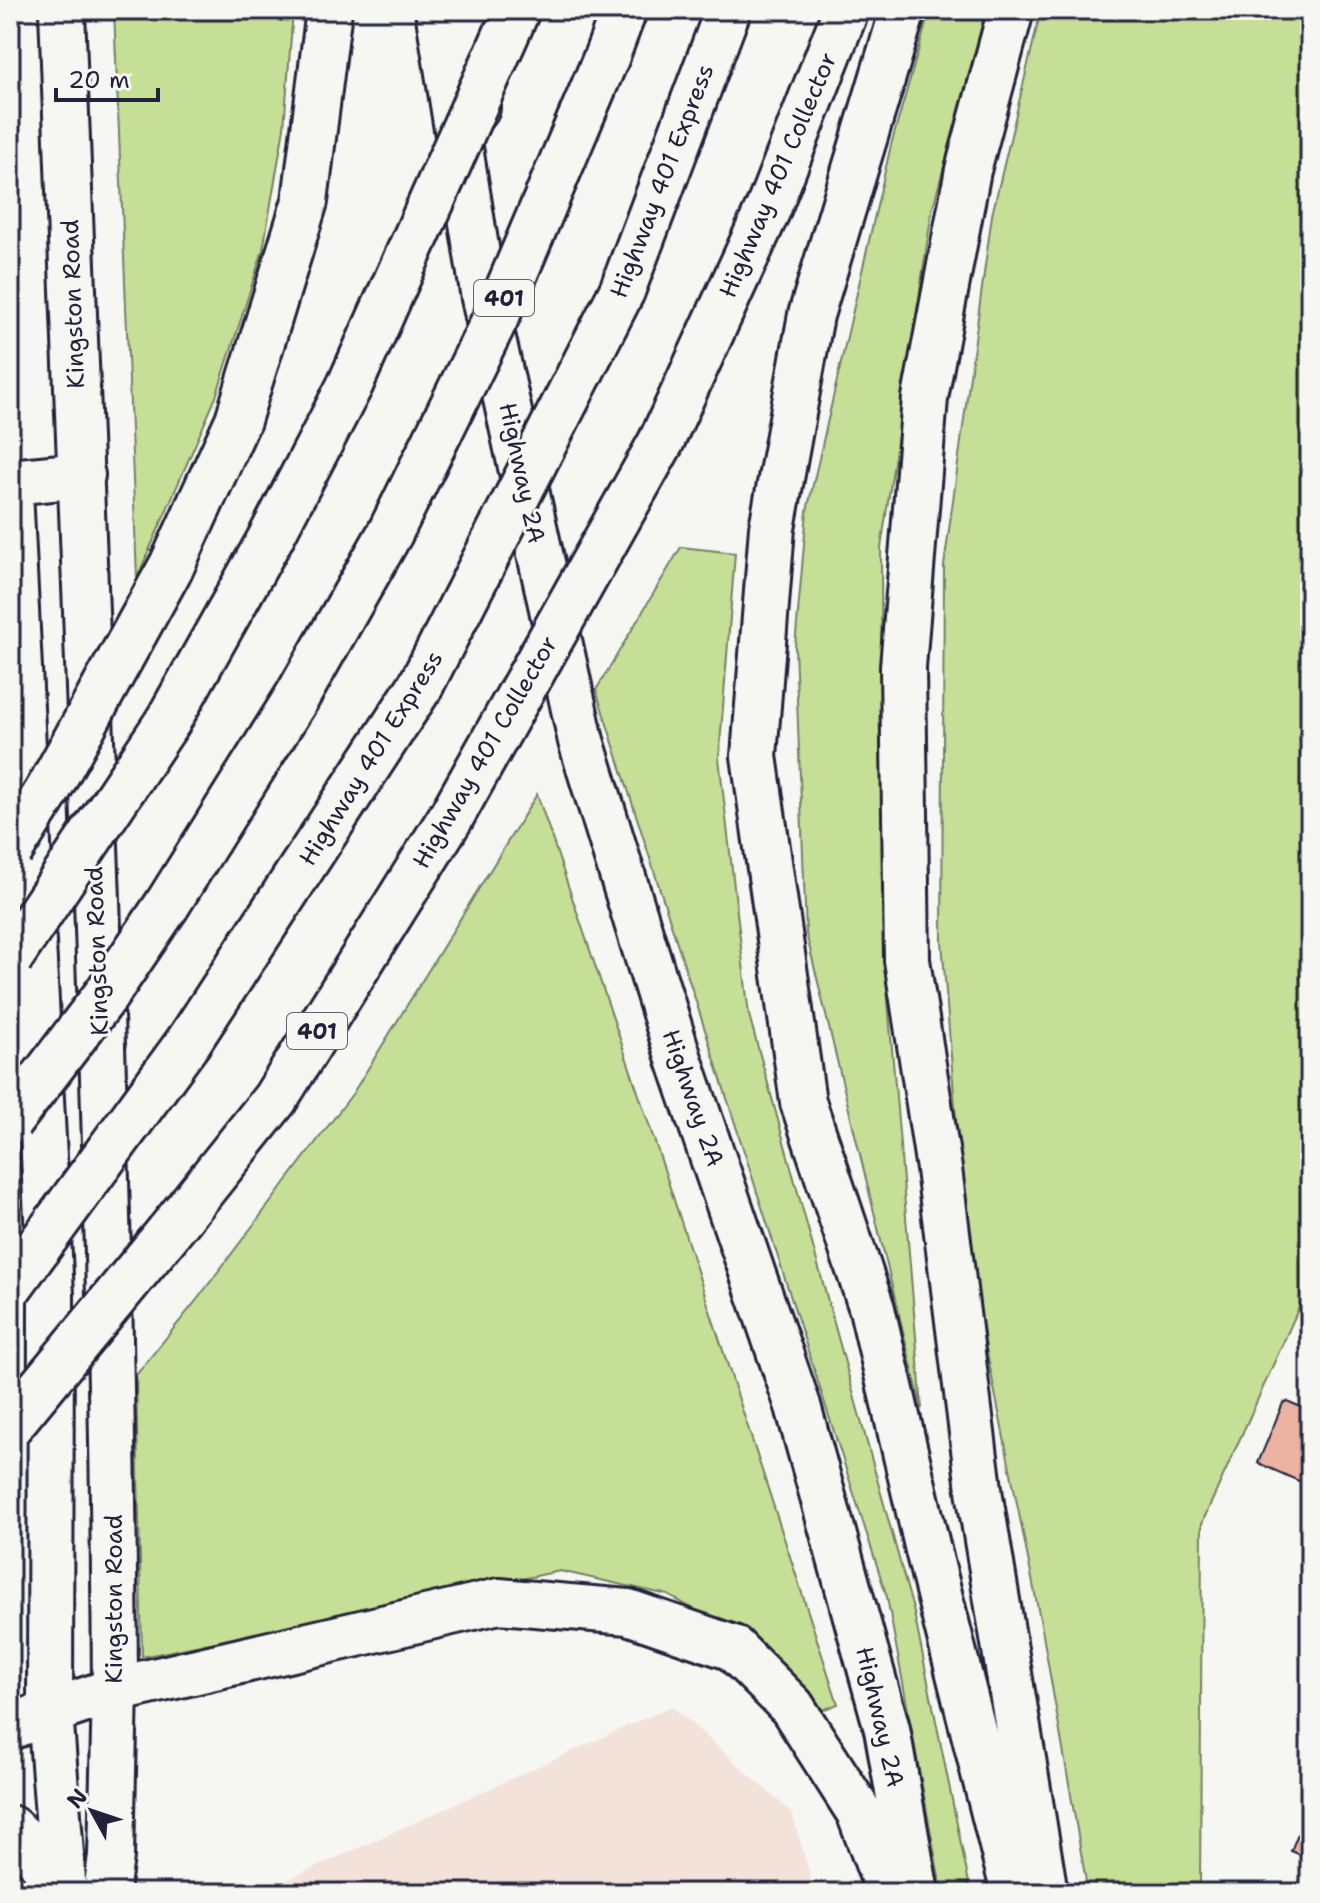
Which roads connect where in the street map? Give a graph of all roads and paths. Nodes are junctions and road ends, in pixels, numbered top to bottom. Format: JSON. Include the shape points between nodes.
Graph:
{"nodes":[{"id":1,"x":62,"y":10,"type":"edge"},
{"id":2,"x":329,"y":10,"type":"edge"},
{"id":3,"x":438,"y":10,"type":"edge"},
{"id":4,"x":474,"y":10,"type":"edge"},
{"id":5,"x":517,"y":10,"type":"edge"},
{"id":6,"x":624,"y":10,"type":"edge"},
{"id":7,"x":728,"y":10,"type":"edge"},
{"id":8,"x":846,"y":10,"type":"edge"},
{"id":9,"x":903,"y":10,"type":"edge"},
{"id":10,"x":1011,"y":10,"type":"edge"},
{"id":11,"x":484,"y":298,"type":"junction"},
{"id":12,"x":82,"y":475,"type":"junction"},
{"id":13,"x":10,"y":482,"type":"edge"},
{"id":14,"x":10,"y":492,"type":"edge"},
{"id":15,"x":10,"y":851,"type":"edge"},
{"id":16,"x":10,"y":958,"type":"edge"},
{"id":17,"x":10,"y":1121,"type":"edge"},
{"id":18,"x":10,"y":1286,"type":"edge"},
{"id":19,"x":10,"y":1425,"type":"edge"},
{"id":20,"x":115,"y":1690,"type":"junction"},
{"id":21,"x":50,"y":1712,"type":"junction"},
{"id":22,"x":10,"y":1727,"type":"edge"},
{"id":23,"x":10,"y":1828,"type":"edge"},
{"id":24,"x":63,"y":1893,"type":"edge"},
{"id":25,"x":106,"y":1893,"type":"edge"},
{"id":26,"x":889,"y":1893,"type":"edge"},
{"id":27,"x":916,"y":1893,"type":"edge"},
{"id":28,"x":1014,"y":1893,"type":"edge"},
{"id":29,"x":1045,"y":1893,"type":"edge"}],
"edges":[{"from":1,"to":12,"type":"main road","name":"Kingston Road"},
{"from":2,"to":15,"type":"main road","bridge":true,"via":[[305,201],[238,420],[172,565]]},
{"from":3,"to":11,"type":"main road"},
{"from":4,"to":11,"type":"main road"},
{"from":5,"to":16,"type":"main road","bridge":true,"via":[[350,385],[270,539],[168,721]]},
{"from":6,"to":17,"type":"main road","number":"401","bridge":true,"via":[[499,311],[390,533],[297,697],[167,905]]},
{"from":7,"to":18,"type":"main road","name":"Highway 401 Express","bridge":true,"via":[[622,291],[421,685],[189,1041]]},
{"from":8,"to":19,"type":"main road","name":"Highway 401 Collector","number":"401","bridge":true,"via":[[768,209],[661,442],[451,817],[275,1099]]},
{"from":9,"to":28,"type":"main road","via":[[811,315],[772,528],[754,756],[803,1102],[872,1309]]},
{"from":10,"to":29,"type":"main road","via":[[968,170],[925,398],[903,667],[907,960],[980,1497]]},
{"from":11,"to":27,"type":"main road","name":"Highway 2A","via":[[581,741],[679,1059],[798,1406],[887,1729]]},
{"from":12,"to":13,"type":"main road"},
{"from":12,"to":20,"type":"main road","name":"Kingston Road","via":[[114,1439]]},
{"from":14,"to":21,"type":"main road","via":[[51,1295]]},
{"from":20,"to":21,"type":"main road"},
{"from":20,"to":25,"type":"main road","name":"Kingston Road"},
{"from":20,"to":26,"type":"main road","via":[[499,1601],[628,1612],[733,1648],[792,1707],[859,1812]]},
{"from":21,"to":22,"type":"main road"},
{"from":21,"to":24,"type":"main road"},
{"from":23,"to":24,"type":"main road","via":[[28,1843]]}]}
